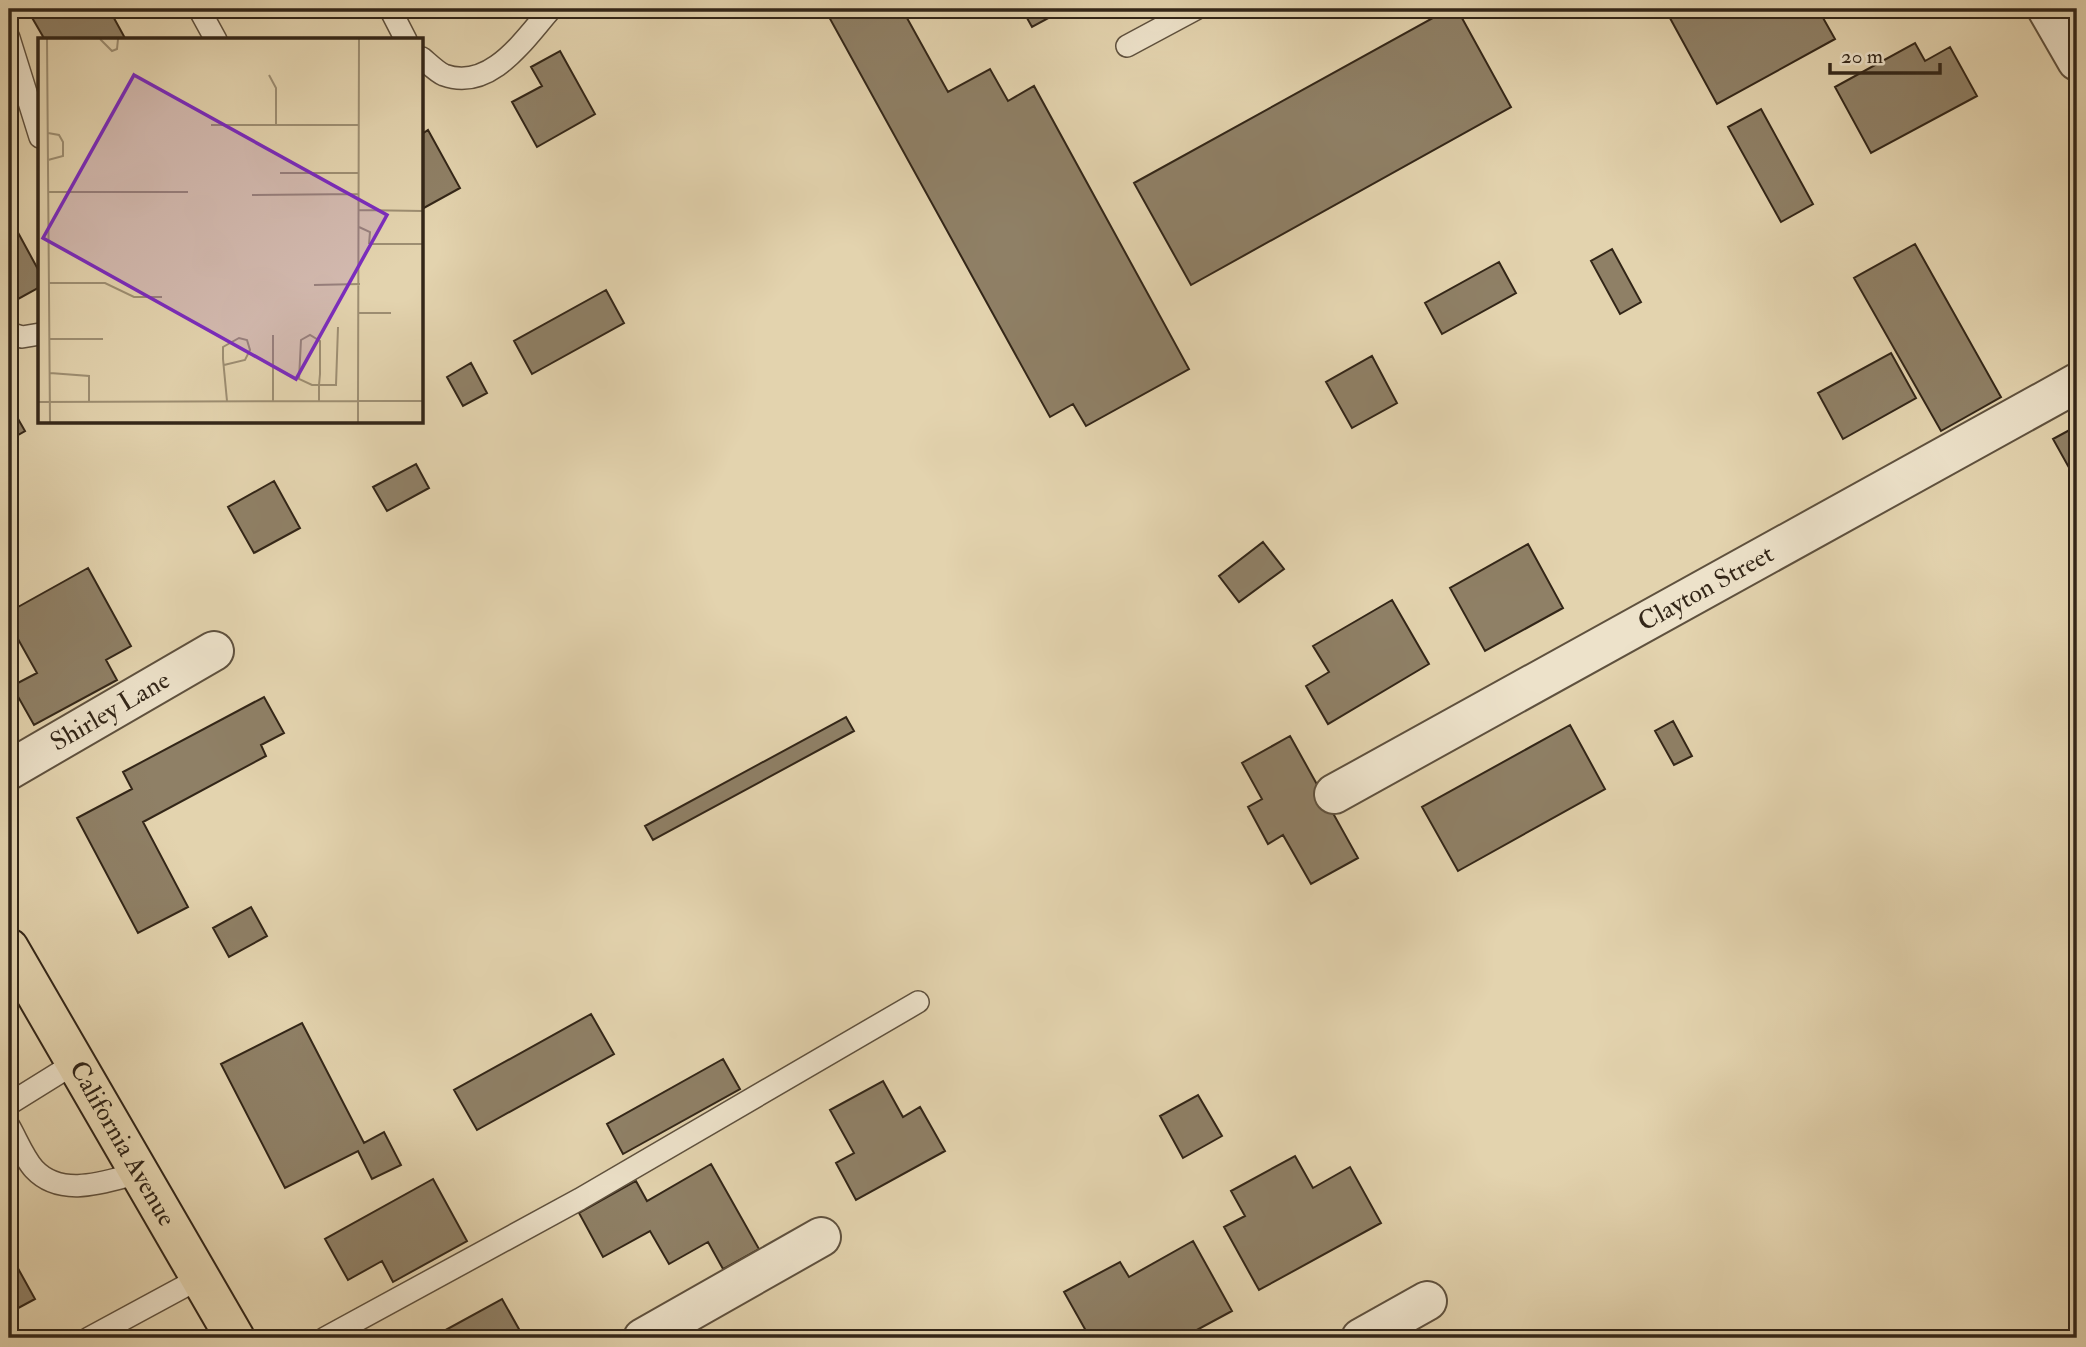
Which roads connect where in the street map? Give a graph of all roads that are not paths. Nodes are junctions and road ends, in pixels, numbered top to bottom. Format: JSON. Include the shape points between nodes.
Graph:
{"nodes":[{"id":1,"x":199,"y":9,"type":"edge"},
{"id":2,"x":390,"y":9,"type":"edge"},
{"id":3,"x":551,"y":9,"type":"edge"},
{"id":4,"x":1196,"y":9,"type":"edge"},
{"id":5,"x":2048,"y":9,"type":"edge"},
{"id":6,"x":9,"y":38,"type":"edge"},
{"id":7,"x":215,"y":38,"type":"edge"},
{"id":8,"x":405,"y":38,"type":"edge"},
{"id":9,"x":1127,"y":46,"type":"dead end"},
{"id":10,"x":424,"y":60,"type":"edge"},
{"id":11,"x":2077,"y":61,"type":"edge"},
{"id":12,"x":38,"y":130,"type":"edge"},
{"id":13,"x":9,"y":334,"type":"edge"},
{"id":14,"x":38,"y":334,"type":"edge"},
{"id":15,"x":2077,"y":383,"type":"edge"},
{"id":16,"x":214,"y":651,"type":"dead end"},
{"id":17,"x":9,"y":770,"type":"edge"},
{"id":18,"x":1334,"y":794,"type":"dead end"},
{"id":19,"x":9,"y":948,"type":"edge"},
{"id":20,"x":918,"y":1002,"type":"dead end"},
{"id":21,"x":75,"y":1063,"type":"junction"},
{"id":22,"x":9,"y":1104,"type":"edge"},
{"id":23,"x":9,"y":1126,"type":"edge"},
{"id":24,"x":139,"y":1173,"type":"junction"},
{"id":25,"x":821,"y":1237,"type":"dead end"},
{"id":26,"x":200,"y":1278,"type":"junction"},
{"id":27,"x":1427,"y":1301,"type":"dead end"},
{"id":28,"x":89,"y":1338,"type":"edge"},
{"id":29,"x":235,"y":1338,"type":"edge"},
{"id":30,"x":325,"y":1338,"type":"edge"},
{"id":31,"x":643,"y":1338,"type":"edge"},
{"id":32,"x":1361,"y":1338,"type":"edge"}],
"edges":[{"from":1,"to":7,"type":"lane"},
{"from":2,"to":8,"type":"lane"},
{"from":3,"to":10,"type":"lane","via":[[507,60],[474,77],[444,75]]},
{"from":4,"to":9,"type":"lane"},
{"from":5,"to":11,"type":"street"},
{"from":6,"to":12,"type":"lane"},
{"from":13,"to":14,"type":"lane"},
{"from":15,"to":18,"type":"street","name":"Clayton Street"},
{"from":16,"to":17,"type":"street","name":"Shirley Lane"},
{"from":19,"to":21,"type":"main road","name":"California Avenue"},
{"from":20,"to":30,"type":"lane","via":[[580,1199]]},
{"from":21,"to":22,"type":"lane"},
{"from":21,"to":24,"type":"main road","name":"California Avenue"},
{"from":23,"to":24,"type":"lane","via":[[34,1169],[51,1181],[81,1187]]},
{"from":24,"to":26,"type":"main road","name":"California Avenue"},
{"from":25,"to":31,"type":"street"},
{"from":26,"to":28,"type":"lane"},
{"from":26,"to":29,"type":"main road","name":"California Avenue"},
{"from":27,"to":32,"type":"street"}]}
